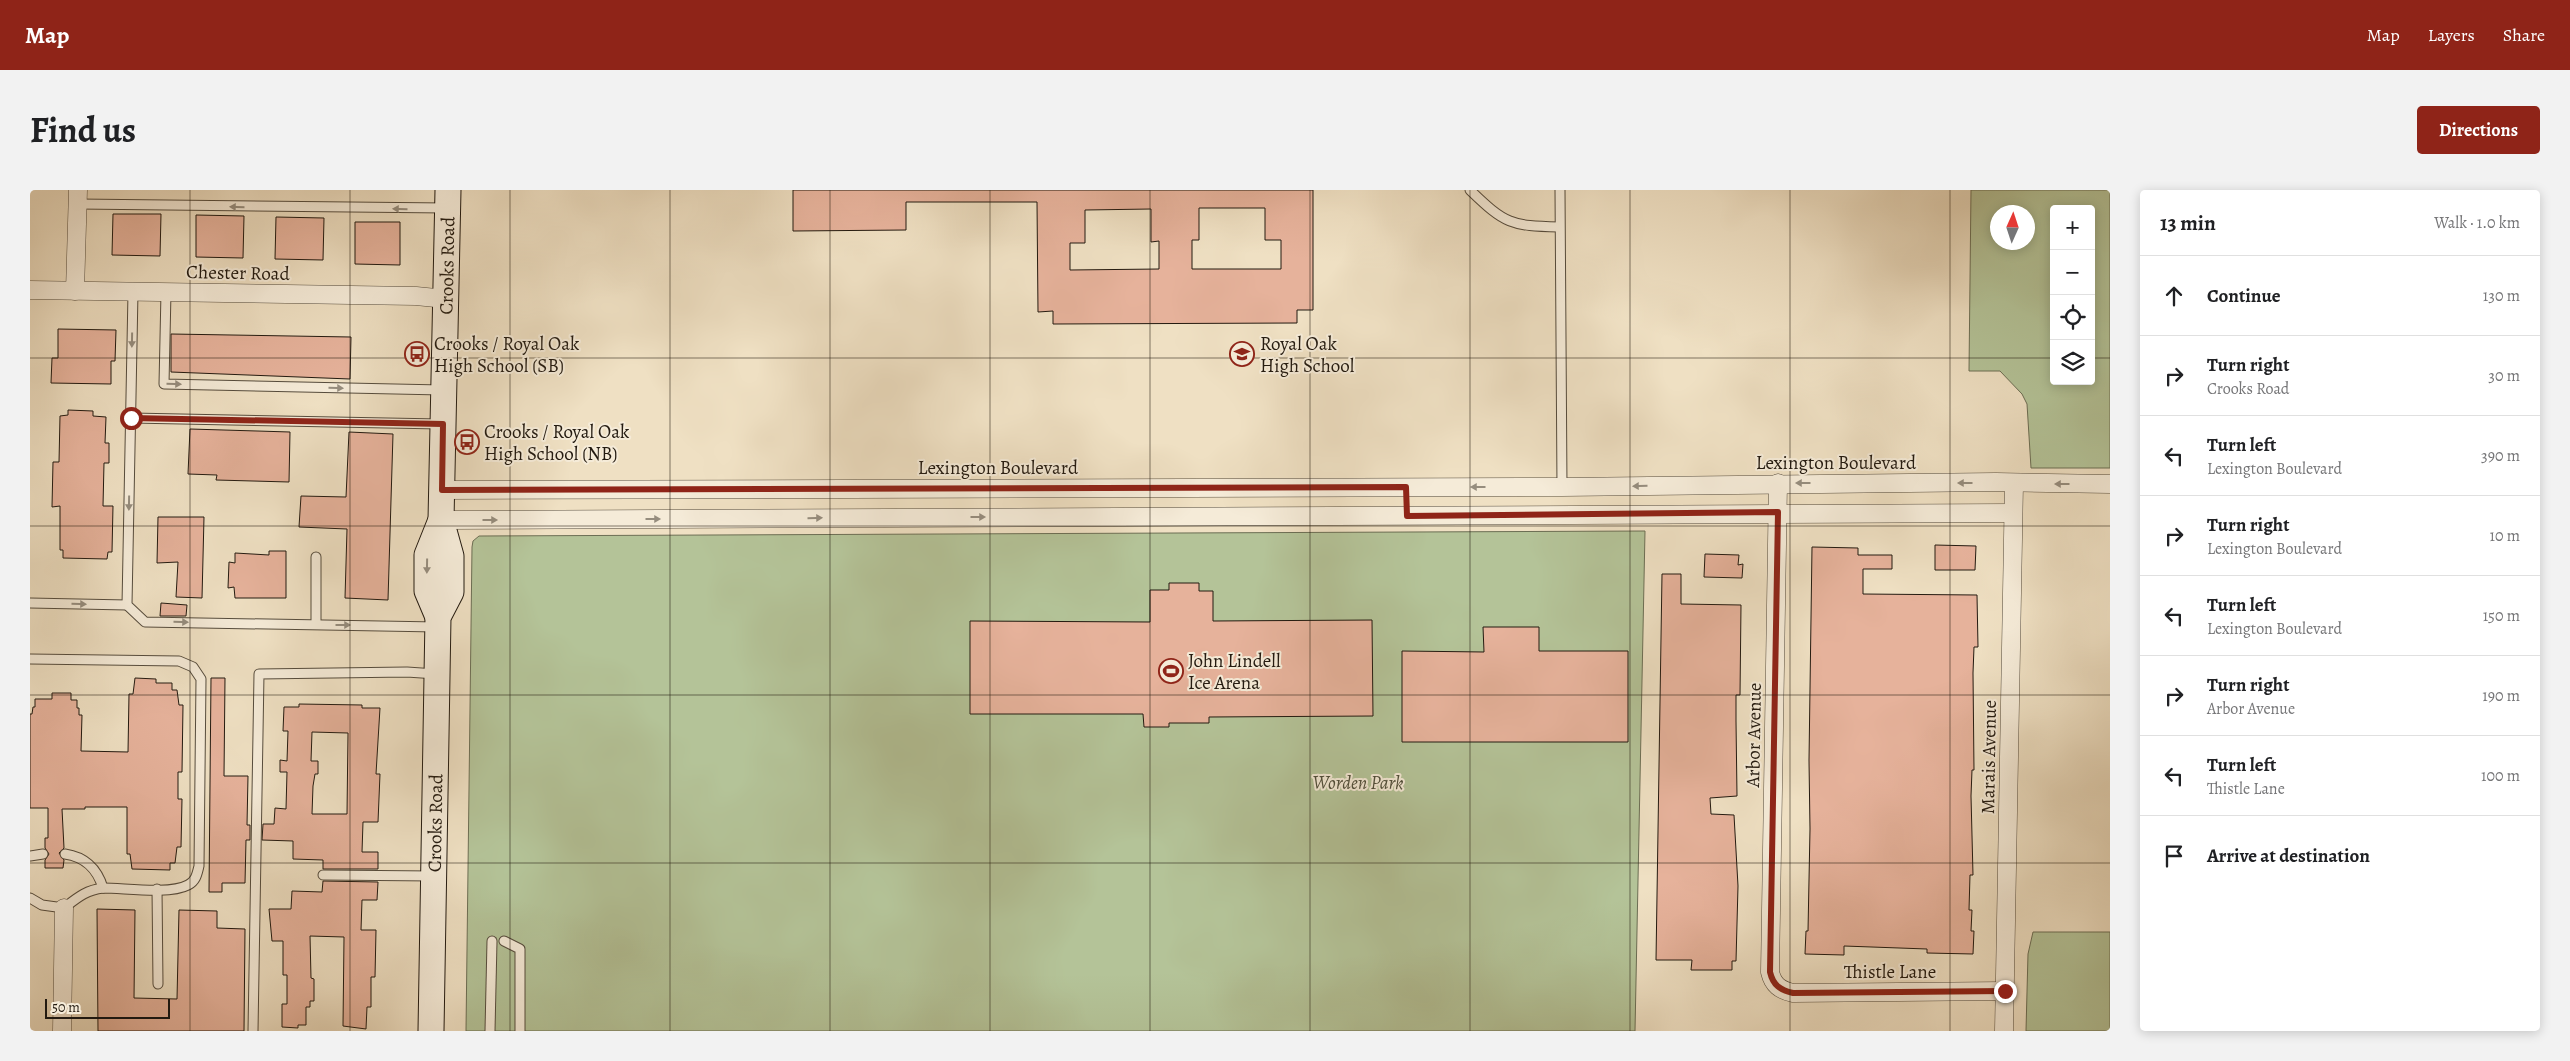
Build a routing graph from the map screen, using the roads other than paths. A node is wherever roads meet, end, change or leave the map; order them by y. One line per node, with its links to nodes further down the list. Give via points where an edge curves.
1 (1470, 190): 5 (lane, via 1496,215 1523,226)
2 (1560, 190): 5 (lane)
3 (78, 197): 4 (lane, one-way to 3); 7 (street)
4 (448, 199): 10 (main road, Crooks Road)
5 (1559, 227): 19 (lane)
6 (30, 290): 7 (street, Chester Road)
7 (75, 290): 8 (street, Chester Road)
8 (133, 292): 9 (street, Chester Road); 12 (lane, one-way to 12)
9 (166, 292): 10 (street, Chester Road); 11 (lane, one-way to 11, via 164,384)
10 (446, 299): 11 (main road, Crooks Road)
11 (444, 390): 13 (main road, Crooks Road)
12 (131, 418): 13 (lane); 37 (lane, one-way to 37)
13 (443, 424): 22 (main road, Crooks Road)
14 (1778, 483): 15 (street, Lexington Boulevard, one-way to 14); 19 (street, Lexington Boulevard, one-way to 19); 25 (street, Arbor Avenue)
15 (2014, 484): 16 (street, Lexington Boulevard, one-way to 15); 26 (street, Marais Avenue)
16 (2110, 484)
17 (1131, 487): 20 (street, Lexington Boulevard); 21 (street, Lexington Boulevard); 28 (street)
18 (1406, 487): 19 (street, Lexington Boulevard, one-way to 18); 20 (street, Lexington Boulevard); 30 (street)
19 (1562, 487): 27 (street)
20 (1231, 488): 29 (street)
21 (865, 489): 24 (street, Lexington Boulevard); 31 (street)
22 (442, 490): 23 (street, Lexington Boulevard); 33 (main road, Crooks Road)
23 (531, 490): 24 (street, Lexington Boulevard); 34 (street)
24 (697, 490): 32 (street, via 692,508)
25 (1778, 512): 26 (street); 27 (street); 54 (street, Arbor Avenue, via 1770,972)
26 (2013, 513): 55 (street, Marais Avenue)
27 (1562, 515): 30 (street)
28 (1131, 516): 29 (street); 31 (street, one-way to 28)
29 (1231, 516): 30 (street)
30 (1407, 516)
31 (864, 517): 32 (street, one-way to 31)
32 (683, 519): 34 (street, one-way to 32)
33 (441, 520): 34 (street, one-way to 34); 38 (main road, Crooks Road, via 451,556 451,592)
34 (532, 520)
35 (316, 556): 39 (lane)
36 (30, 603): 37 (lane, one-way to 37)
37 (128, 605): 39 (lane, one-way to 39, via 145,622)
38 (438, 622): 39 (lane, one-way to 38); 41 (main road, Crooks Road)
39 (316, 624)
40 (30, 659): 48 (lane, via 179,661 193,667 201,679 199,866 189,885)
41 (437, 674): 46 (main road, Crooks Road); 57 (lane, via 259,674)
42 (43, 854): 44 (lane)
43 (65, 854): 47 (lane, via 92,865)
44 (30, 856)
45 (323, 875): 46 (lane)
46 (434, 876): 58 (main road, Crooks Road)
47 (103, 888): 48 (lane); 50 (lane, via 80,895)
48 (157, 890): 53 (lane)
49 (30, 898): 50 (lane, via 42,905)
50 (64, 908): 56 (street)
51 (492, 940): 59 (lane)
52 (504, 941): 60 (lane, via 520,949)
53 (158, 984)
54 (1777, 986): 55 (street, Thistle Lane, via 1793,993)
55 (2005, 991): 61 (street, Marais Avenue)
56 (62, 1031)
57 (254, 1031)
58 (431, 1031)
59 (490, 1031)
60 (520, 1031)
61 (2004, 1031)

